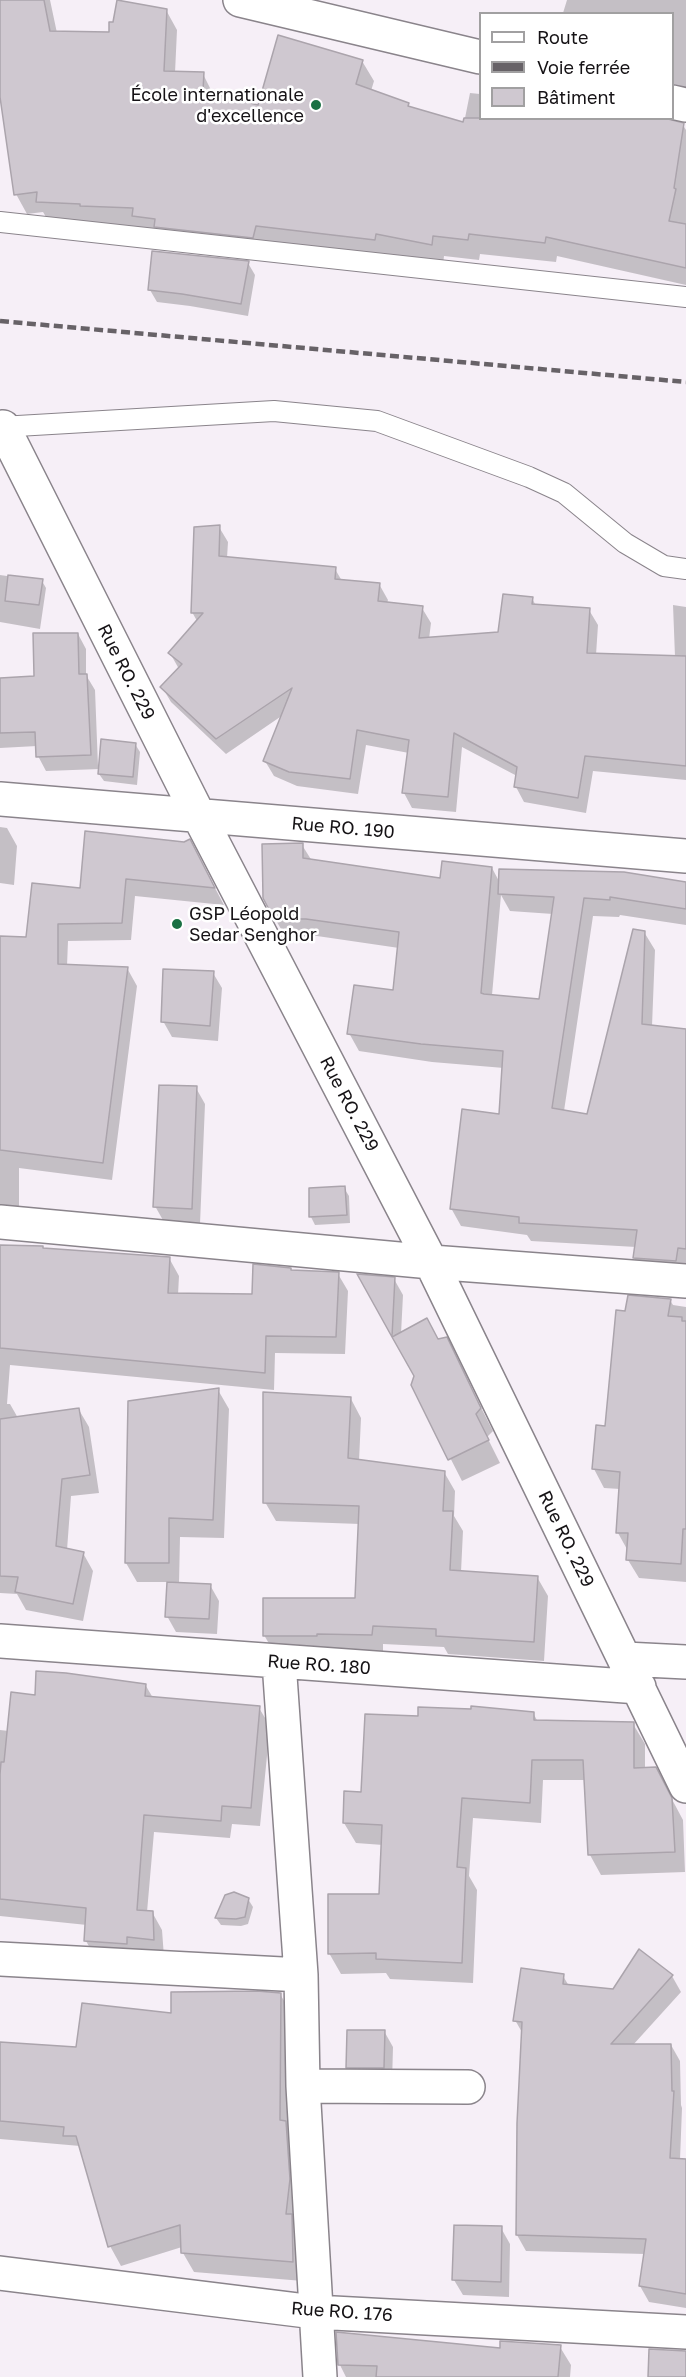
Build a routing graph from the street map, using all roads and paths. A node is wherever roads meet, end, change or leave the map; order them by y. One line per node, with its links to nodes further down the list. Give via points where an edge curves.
1 (240, 0): 2 (street)
2 (479, 57)
3 (0, 222): 4 (lane)
4 (686, 297)
5 (1, 427): 6 (lane, via 274,411 377,421 564,493 625,543 664,566); 8 (street, Rue RO. 229)
6 (686, 568)
7 (0, 799): 8 (street, Rue RO. 190)
8 (199, 816): 9 (street, Rue RO. 190); 11 (street, Rue RO. 229)
9 (686, 856)
10 (0, 1222): 11 (street)
11 (431, 1262): 12 (street); 16 (street, Rue RO. 229)
12 (686, 1281)
13 (0, 1641): 14 (street, Rue RO. 180)
14 (279, 1662): 16 (street, Rue RO. 180); 19 (street)
15 (686, 1662): 16 (street, Rue RO. 180)
16 (632, 1673): 17 (street, Rue RO. 229)
17 (686, 1786)
18 (0, 1959): 19 (street)
19 (301, 1975): 20 (street)
20 (303, 2086): 21 (street); 23 (street)
21 (468, 2087)
22 (0, 2273): 23 (street, Rue RO. 176)
23 (315, 2312): 24 (street, Rue RO. 176); 25 (street)
24 (686, 2332)
25 (320, 2377)

